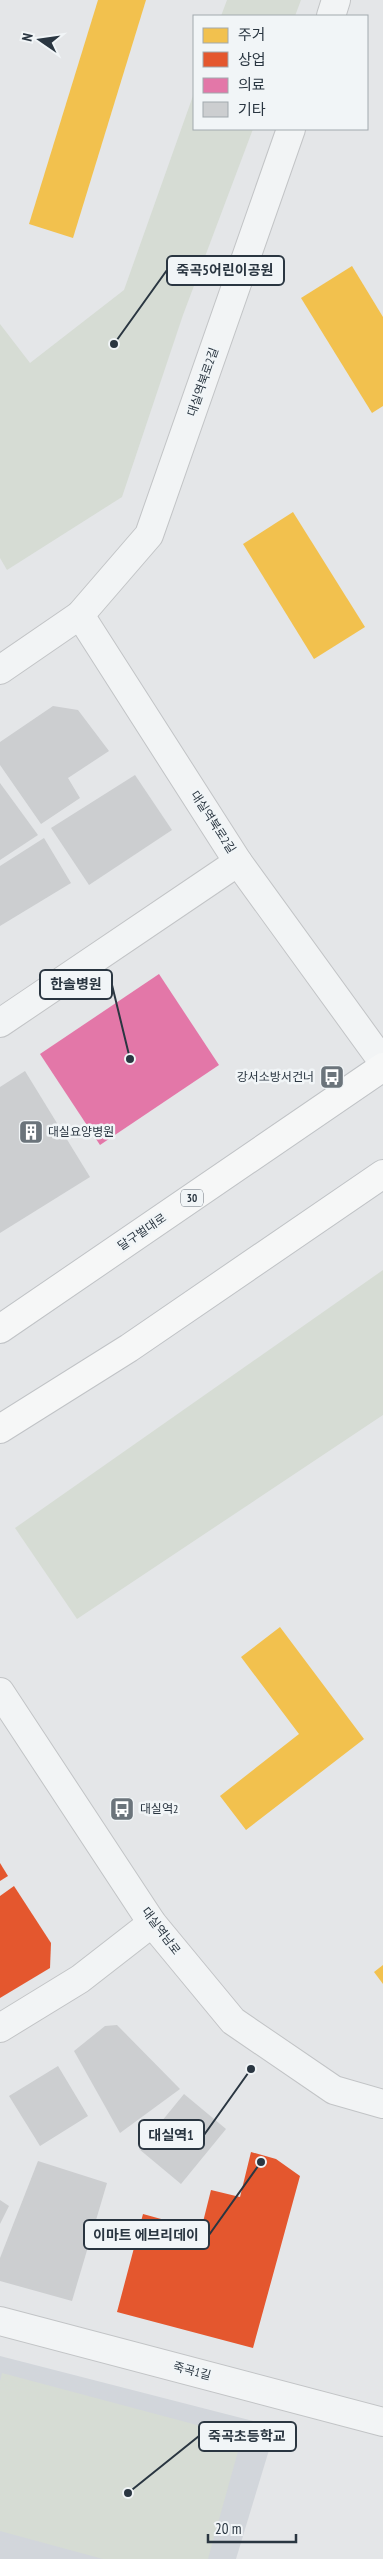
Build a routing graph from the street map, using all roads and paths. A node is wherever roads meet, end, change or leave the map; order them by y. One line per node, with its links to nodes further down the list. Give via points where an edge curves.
1 (336, 0): 2 (street)
2 (331, 15)
3 (292, 130): 4 (street, 대실역북로2길, via 149,536)
4 (80, 615): 5 (street, 대실역북로2길); 6 (street, 대실역북로2길)
5 (0, 670)
6 (238, 862): 7 (street, 대실역북로2길); 8 (street)
7 (0, 1023)
8 (383, 1062)
9 (383, 1068): 11 (main road, 달구벌대로 / 30)
10 (383, 1174): 12 (main road, via 129,1348)
11 (0, 1329)
12 (0, 1429)
13 (0, 1692): 14 (street, 대실역남로)
14 (152, 1923): 15 (street, via 80,1979); 16 (street, 대실역남로, via 233,2021 334,2090)
15 (0, 2028)
16 (383, 2104)
17 (0, 2321): 18 (street, 죽곡1길)
18 (383, 2422)

